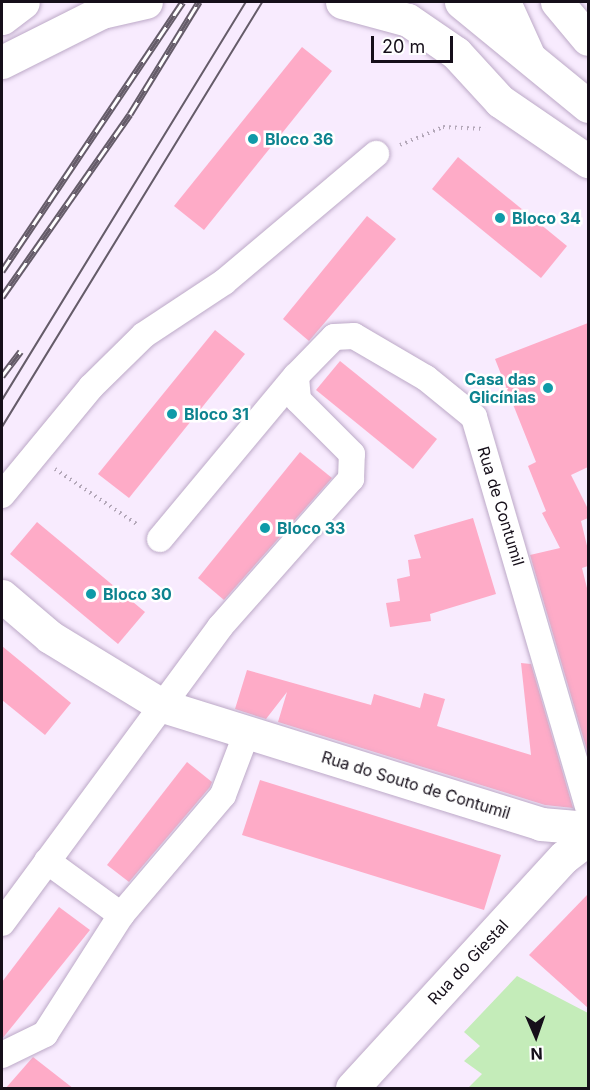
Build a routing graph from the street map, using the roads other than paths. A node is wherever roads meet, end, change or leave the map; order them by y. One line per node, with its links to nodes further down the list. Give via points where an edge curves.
1 (146, 2): 8 (main road, via 102,12 33,43)
2 (342, 2): 11 (main road, via 408,20 456,53 500,102)
3 (504, 2): 7 (main road)
4 (557, 2): 6 (main road)
5 (467, 6): 7 (main road)
6 (588, 39)
7 (529, 57): 9 (main road)
8 (2, 62)
9 (588, 106)
10 (376, 154): 13 (street, via 224,282 144,335)
11 (588, 161)
12 (296, 376): 14 (street, Rua de Contumil); 16 (street, via 298,400 352,454 351,479 220,627); 18 (street, Rua de Contumil, via 334,337 354,336 426,378 474,417)
13 (2, 495)
14 (160, 539)
15 (2, 596): 16 (main road, Rua do Souto de Contumil, via 50,637)
16 (163, 706): 17 (main road, Rua do Souto de Contumil); 21 (street)
17 (246, 732): 19 (main road, Rua do Souto de Contumil, via 541,824); 22 (street, via 223,795)
18 (588, 806)
19 (588, 828)
20 (588, 838): 25 (main road, Rua do Giestal, via 564,857)
21 (47, 861): 22 (street); 23 (street)
22 (121, 915): 24 (street, via 45,1034)
23 (2, 923)
24 (2, 1055)
25 (352, 1089)

